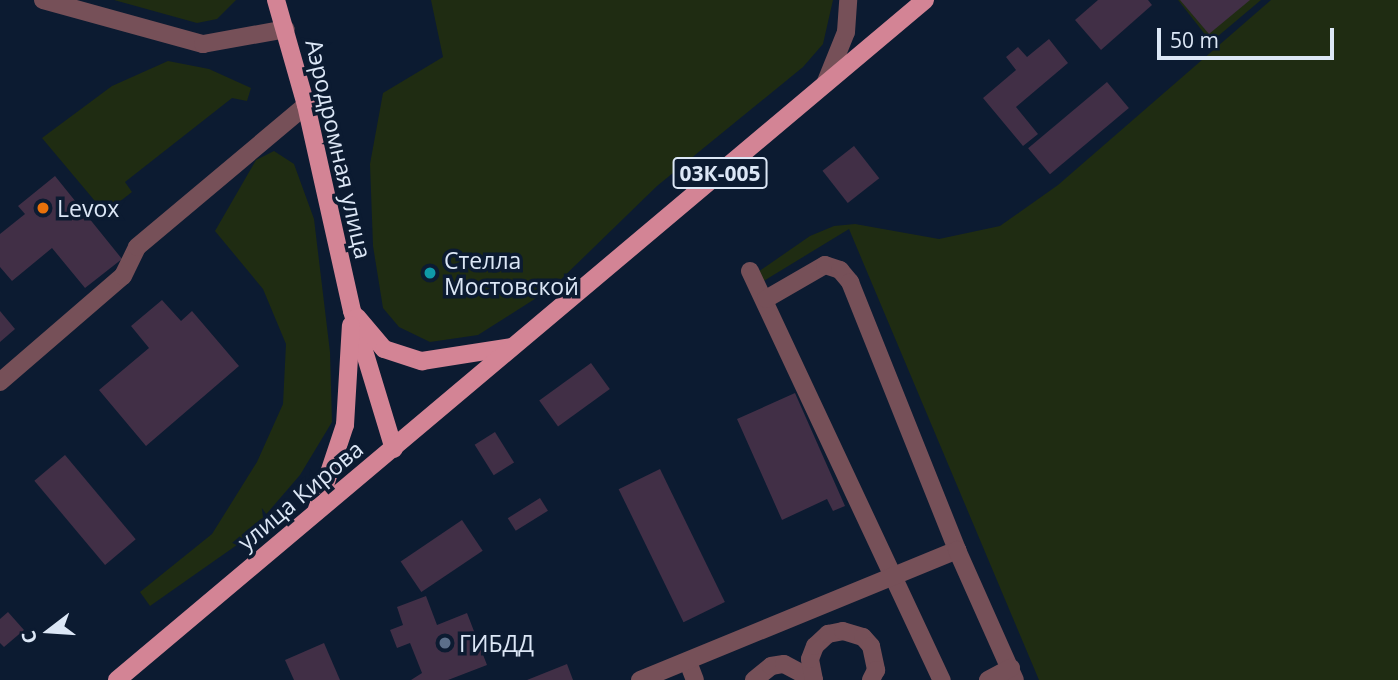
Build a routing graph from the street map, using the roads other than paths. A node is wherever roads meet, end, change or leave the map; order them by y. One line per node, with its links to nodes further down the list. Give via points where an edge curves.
1 (43, 0): 5 (street, via 203,44)
2 (276, 0): 5 (main road, Аэродромная улица)
3 (848, 0): 6 (street, via 845,32)
4 (924, 0): 6 (main road, 03К-005)
5 (286, 29): 7 (main road, Аэродромная улица)
6 (825, 84): 11 (main road, 03К-005)
7 (306, 105): 10 (main road, Аэродромная улица); 12 (street, via 137,247 123,276)
8 (750, 271): 9 (street)
9 (766, 299): 15 (street, via 825,265 840,270 849,282); 16 (street)
10 (352, 311): 11 (main road, Аэродромная улица, via 384,349 422,361); 13 (main road, Аэродромная улица); 14 (main road, Аэродромная улица, via 345,425)
11 (514, 347): 13 (main road, улица Кирова / 03К-005)
12 (0, 382)
13 (394, 449): 14 (main road, улица Кирова)
14 (314, 515): 19 (main road, улица Кирова)
15 (957, 550): 16 (street); 18 (street)
16 (894, 578): 17 (street); 25 (street)
17 (688, 662): 20 (street); 21 (street)
18 (1013, 674): 26 (street)
19 (117, 680)
20 (640, 680)
21 (695, 680)
22 (754, 680): 23 (street, via 771,666 784,664)
23 (814, 680): 24 (street, via 810,659 815,646 828,634 843,631 863,637 871,646 876,670)
24 (871, 680)
25 (942, 680)
26 (988, 680)

